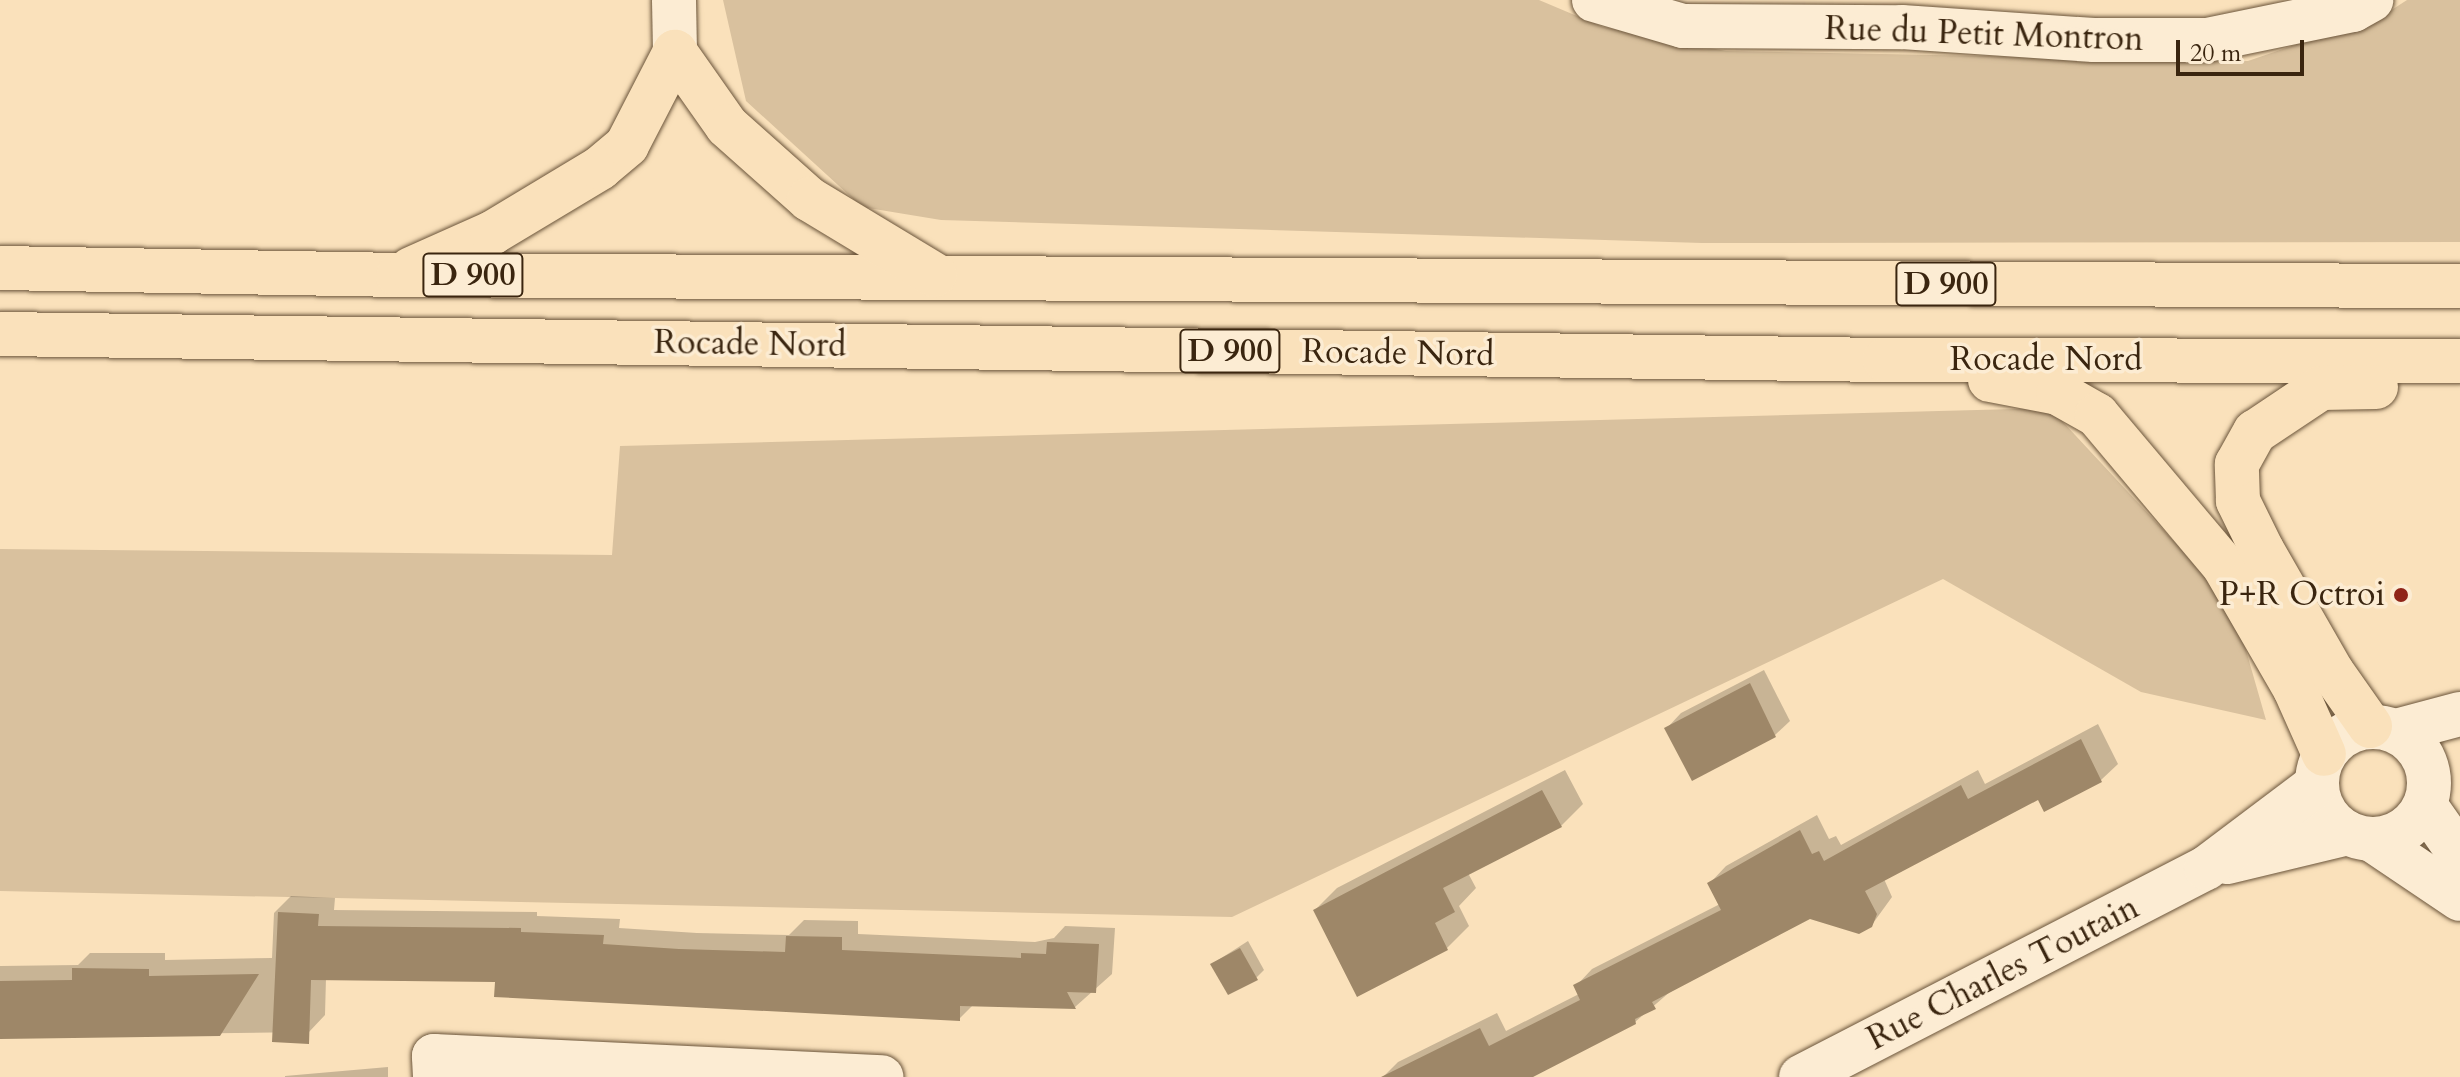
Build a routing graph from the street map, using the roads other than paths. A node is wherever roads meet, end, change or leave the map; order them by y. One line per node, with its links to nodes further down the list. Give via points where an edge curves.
1 (674, 0): 6 (street)
2 (1594, 0): 4 (street, Rue du Petit Montron)
3 (2371, 0): 5 (street, Rue du Petit Montron, via 2353,10 2207,40 2094,40 1902,27)
4 (1683, 13): 5 (street, Rue du Petit Montron)
5 (1820, 14)
6 (675, 52): 8 (main road, via 627,145 600,168 492,233); 9 (main road, via 727,126 809,199)
7 (0, 268): 8 (main road, Rocade Nord / D 900)
8 (398, 275): 9 (main road, Rocade Nord / D 900)
9 (935, 275): 10 (main road, Rocade Nord / D 900)
10 (2460, 286)
11 (0, 334): 12 (main road, Rocade Nord / D 900)
12 (1885, 360): 13 (main road, Rocade Nord / D 900); 17 (main road, via 2058,393 2097,415 2224,566 2295,689)
13 (2460, 361)
14 (2460, 385): 16 (main road, via 2321,388 2255,432 2237,464 2238,501 2262,550 2332,672)
15 (2460, 714): 16 (street, Rue Charles Toutain)
16 (2383, 729): 17 (street, Rue Charles Toutain, via 2339,738); 18 (street, via 2421,753)
17 (2320, 770): 19 (street, via 2326,813); 21 (street, Rue Charles Toutain)
18 (2438, 782): 19 (street, Rue Charles Toutain, via 2403,831); 20 (street)
19 (2359, 836): 21 (street, Rue Charles Toutain); 22 (street)
20 (2460, 855)
21 (2206, 868): 25 (street, Rue Charles Toutain)
22 (2460, 899)
23 (435, 1077): 24 (street, via 434,1056)
24 (882, 1077)
25 (1801, 1077)

